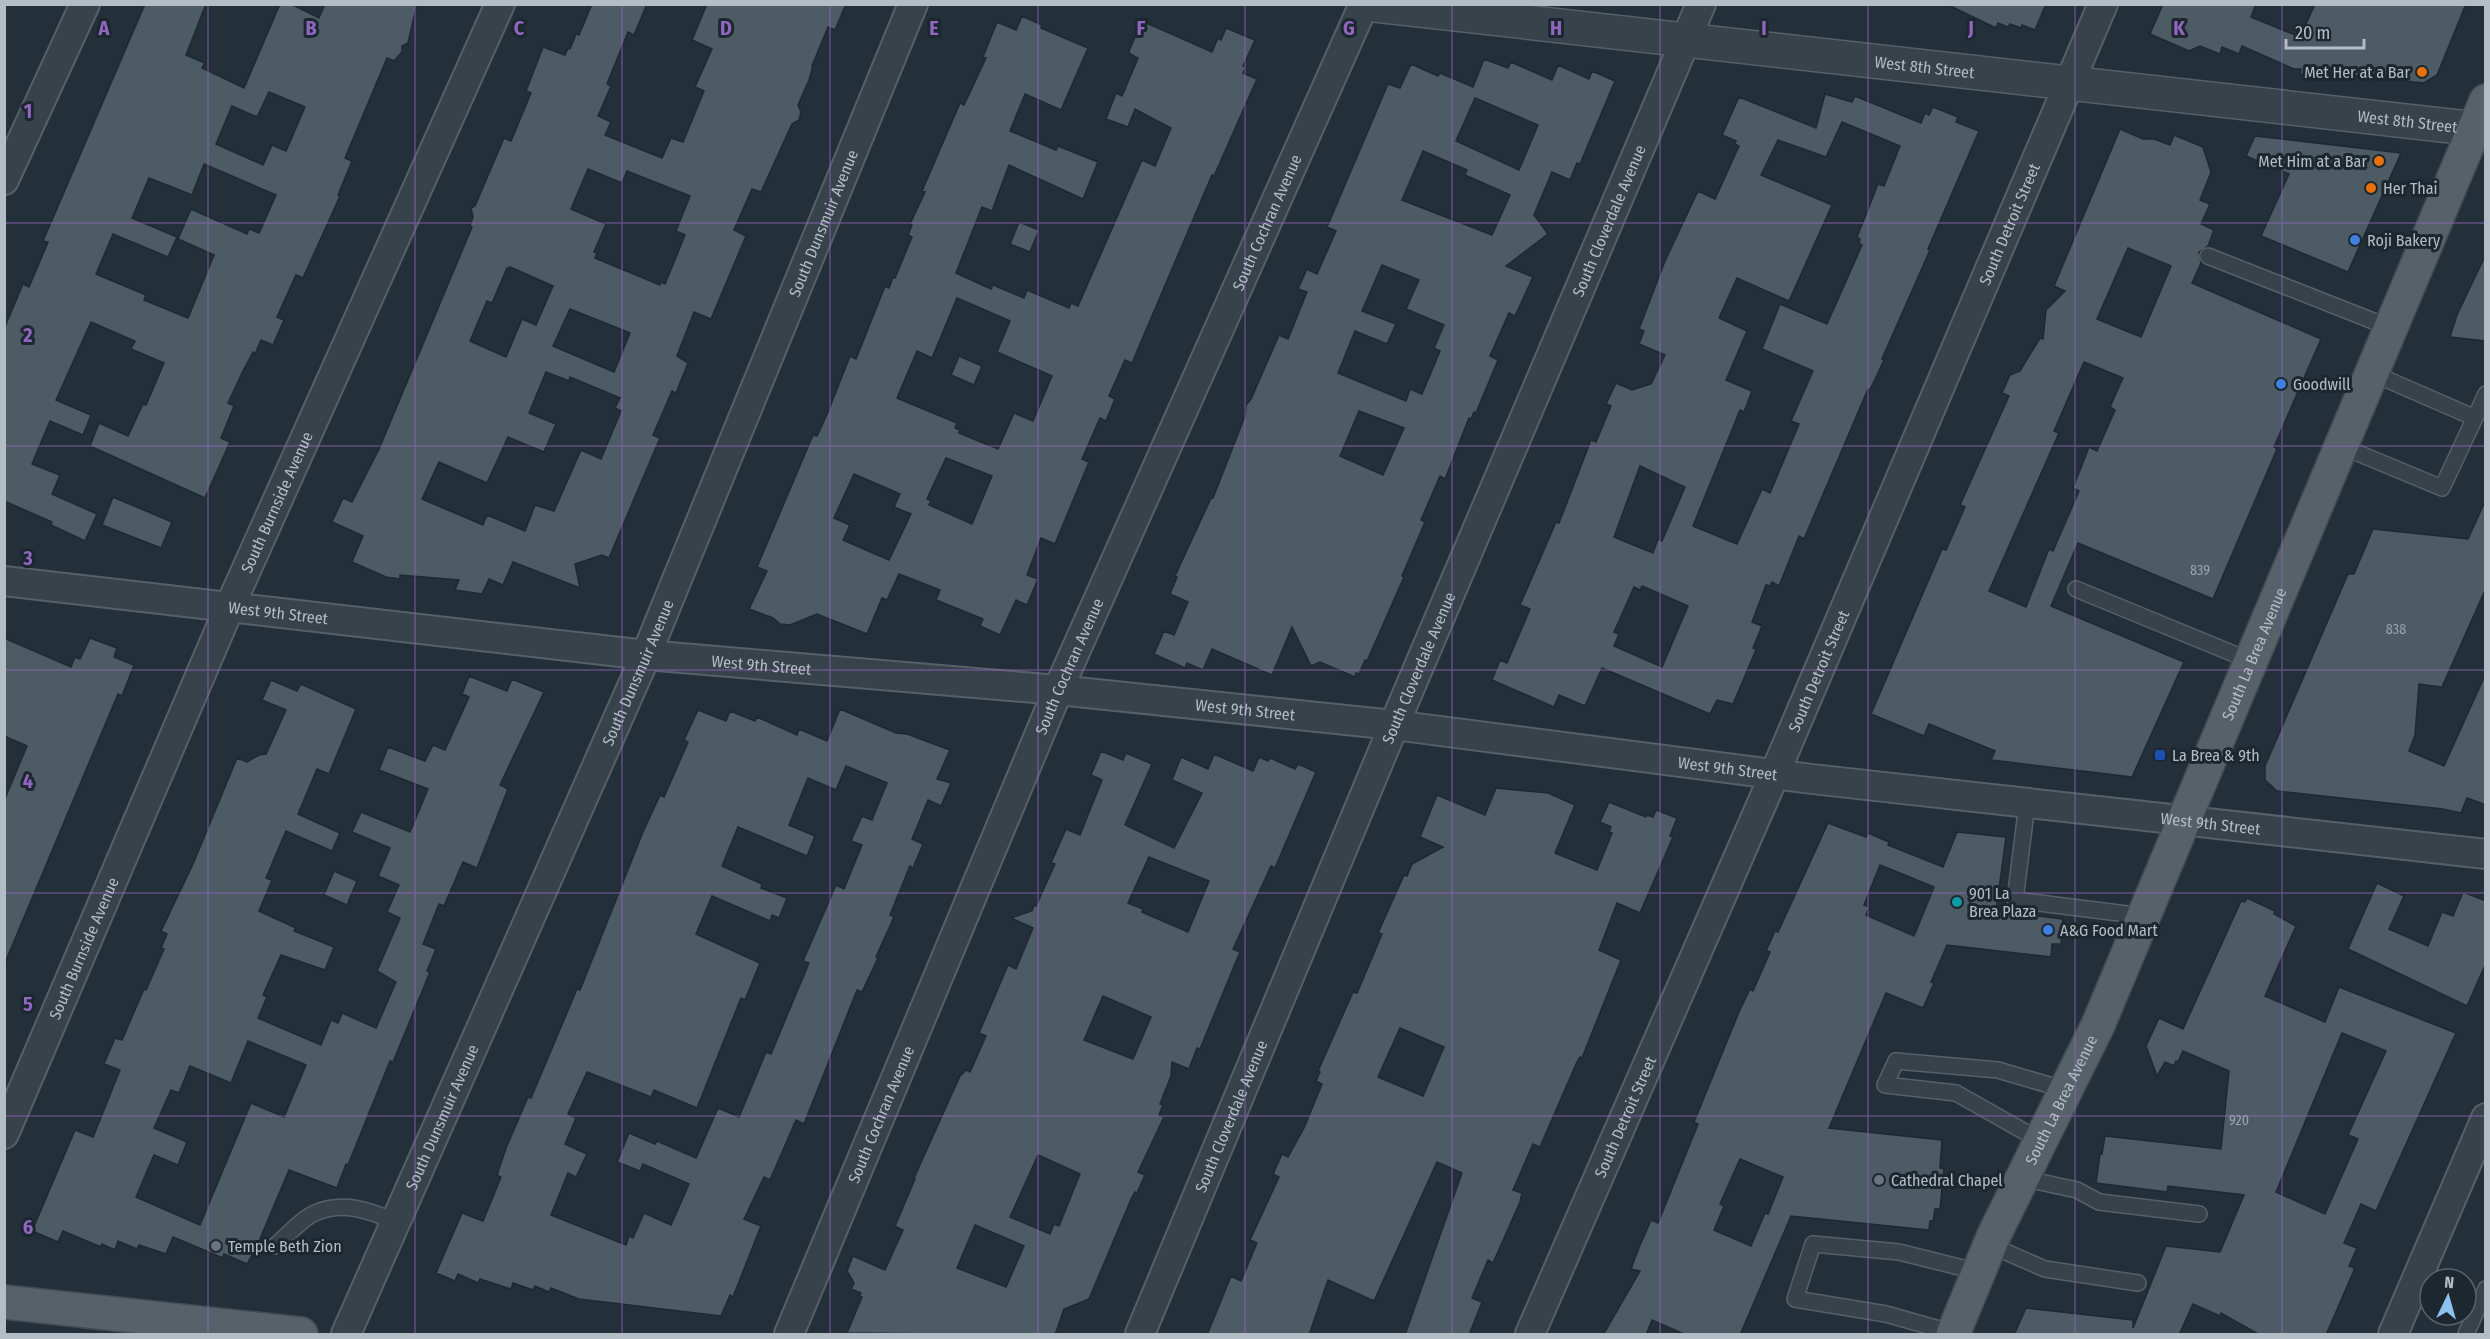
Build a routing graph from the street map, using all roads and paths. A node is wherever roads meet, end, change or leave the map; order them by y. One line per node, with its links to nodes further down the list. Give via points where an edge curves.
1 (84, 4): 10 (street)
2 (500, 4): 19 (street, South Burnside Avenue)
3 (913, 4): 20 (street, South Dunsmuir Avenue)
4 (1365, 4): 7 (street, West 8th Street); 22 (street, South Cochran Avenue)
5 (1701, 4): 7 (street, South Cloverdale Avenue)
6 (2103, 4): 8 (street, South Detroit Street)
7 (1685, 41): 8 (street, West 8th Street); 23 (street, South Cloverdale Avenue)
8 (2069, 82): 9 (street, West 8th Street); 24 (street, South Detroit Street)
9 (2482, 120): 12 (main road, South La Brea Avenue)
10 (4, 180)
11 (2208, 256): 12 (lane)
12 (2391, 328): 13 (main road, South La Brea Avenue)
13 (2372, 373): 15 (lane); 16 (main road, South La Brea Avenue)
14 (2486, 394): 15 (lane)
15 (2474, 417): 16 (lane, via 2442,488)
16 (2341, 446): 21 (main road, South La Brea Avenue)
17 (4, 580): 19 (street, West 9th Street)
18 (2076, 588): 21 (lane)
19 (230, 606): 20 (street, West 9th Street); 31 (street, South Burnside Avenue)
20 (646, 655): 22 (street, West 9th Street); 35 (street, South Dunsmuir Avenue)
21 (2251, 661): 26 (main road, South La Brea Avenue)
22 (1058, 690): 23 (street, West 9th Street); 44 (street, South Cochran Avenue)
23 (1394, 726): 24 (street, West 9th Street); 45 (street, South Cloverdale Avenue)
24 (1775, 774): 25 (street, West 9th Street); 46 (street, South Detroit Street)
25 (2027, 804): 26 (street, West 9th Street); 28 (lane, via 2015,900)
26 (2184, 821): 27 (street, West 9th Street); 28 (main road, South La Brea Avenue)
27 (2486, 854)
28 (2143, 916): 29 (main road, South La Brea Avenue)
29 (2066, 1090): 32 (main road, South La Brea Avenue); 32 (lane, via 1998,1070 1896,1061 1885,1085 1956,1093)
30 (2486, 1118): 47 (street)
31 (4, 1134)
32 (2041, 1141): 33 (main road, South La Brea Avenue)
33 (2022, 1178): 34 (lane, via 2077,1190 2099,1202); 37 (main road, South La Brea Avenue)
34 (2199, 1214)
35 (396, 1222): 36 (lane, via 368,1210 344,1207 314,1214); 43 (street, South Dunsmuir Avenue)
36 (275, 1246)
37 (1985, 1259): 38 (lane); 41 (main road, South La Brea Avenue); 41 (lane, via 1813,1244 1795,1299 1886,1314)
38 (2138, 1283)
39 (2486, 1289): 48 (lane)
40 (4, 1302): 42 (main road)
41 (1953, 1334)
42 (301, 1335)
43 (346, 1335)
44 (789, 1335)
45 (1140, 1335)
46 (1530, 1335)
47 (2394, 1335)
48 (2466, 1335)

